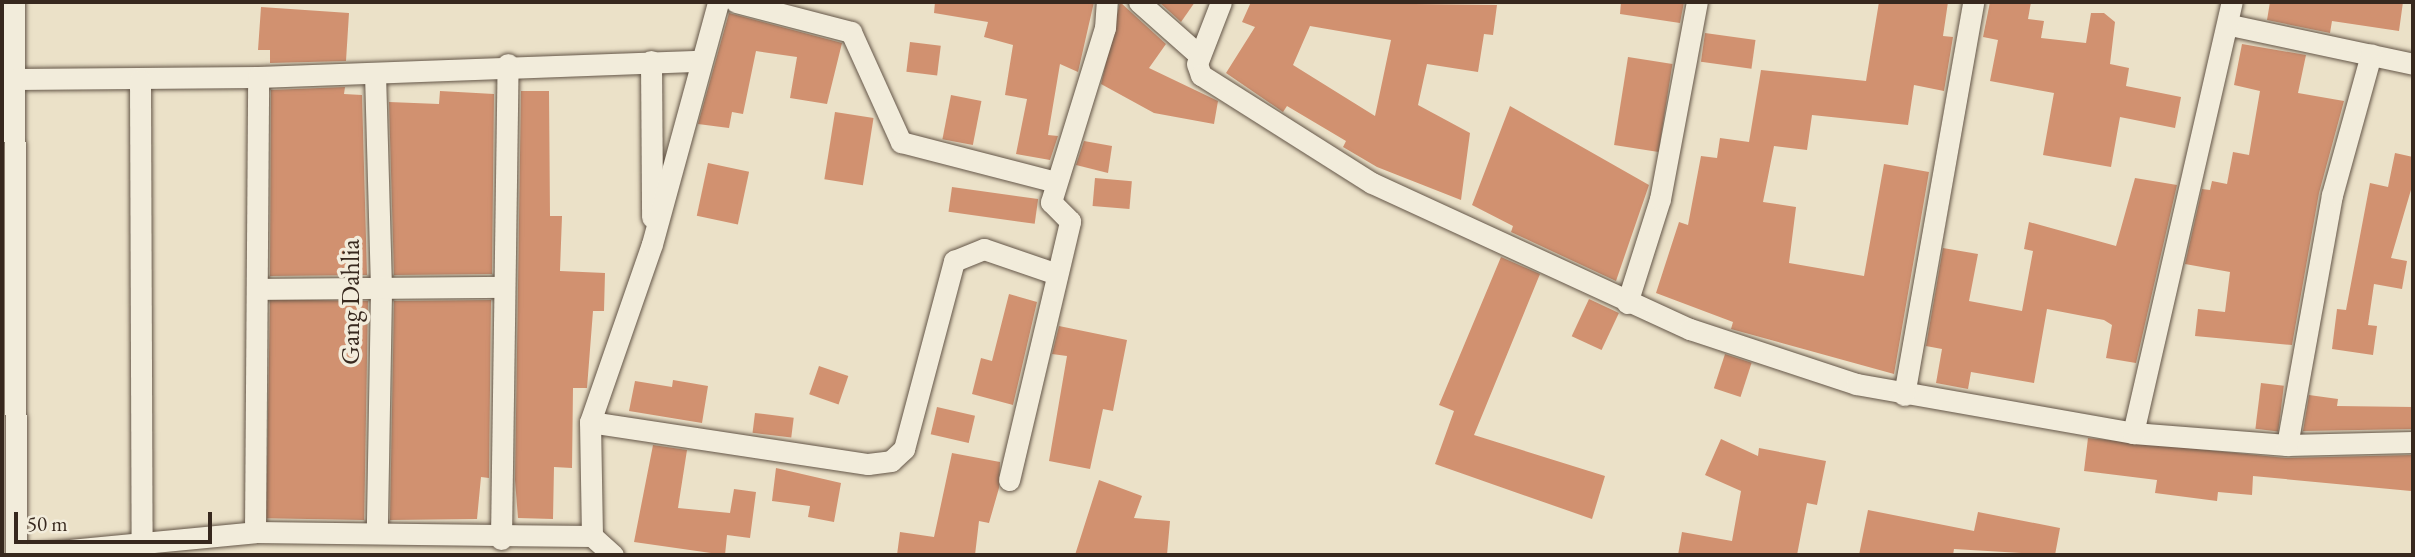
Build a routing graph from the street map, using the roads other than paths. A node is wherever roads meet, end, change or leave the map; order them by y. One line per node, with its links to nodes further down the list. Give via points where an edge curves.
1 (14, 2): 19 (street)
2 (718, 2): 14 (street)
3 (736, 2): 21 (street, via 851,32 901,142)
4 (1107, 2): 21 (street, via 1105,28)
5 (1139, 2): 12 (street)
6 (1221, 2): 12 (street)
7 (1697, 2): 27 (street, via 1660,200)
8 (1973, 2): 28 (street)
9 (2232, 2): 10 (street)
10 (2230, 25): 11 (street); 30 (street)
11 (2371, 54): 16 (street); 32 (street, via 2332,195)
12 (1200, 56): 27 (street, via 1201,75 1327,159)
13 (652, 61): 14 (street); 15 (street); 22 (street)
14 (701, 61): 22 (street)
15 (508, 64): 17 (street); 24 (street)
16 (2413, 64)
17 (375, 73): 18 (street); 26 (street, Gang Dahlia)
18 (258, 77): 20 (street); 25 (street)
19 (15, 79): 20 (street); 41 (street)
20 (139, 79): 38 (street)
21 (1056, 182): 23 (street, via 1051,209 1070,221)
22 (652, 244): 29 (street)
23 (1057, 274): 29 (street, via 984,249 954,261 904,449 891,461 868,464); 33 (street)
24 (502, 287): 26 (street); 37 (street)
25 (258, 289): 26 (street); 34 (street)
26 (381, 291): 35 (street, Gang Dahlia)
27 (1627, 303): 28 (street, via 1765,356)
28 (1904, 395): 30 (street)
29 (590, 422): 36 (street)
30 (2133, 433): 32 (street)
31 (2413, 442): 32 (street)
32 (2287, 445)
33 (1009, 480)
34 (255, 532): 35 (street); 38 (street)
35 (377, 532): 37 (street)
36 (592, 537): 37 (street); 42 (street)
37 (501, 539)
38 (142, 543): 41 (street)
39 (2, 555): 40 (street)
40 (10, 555)
41 (17, 555)
42 (613, 555)

